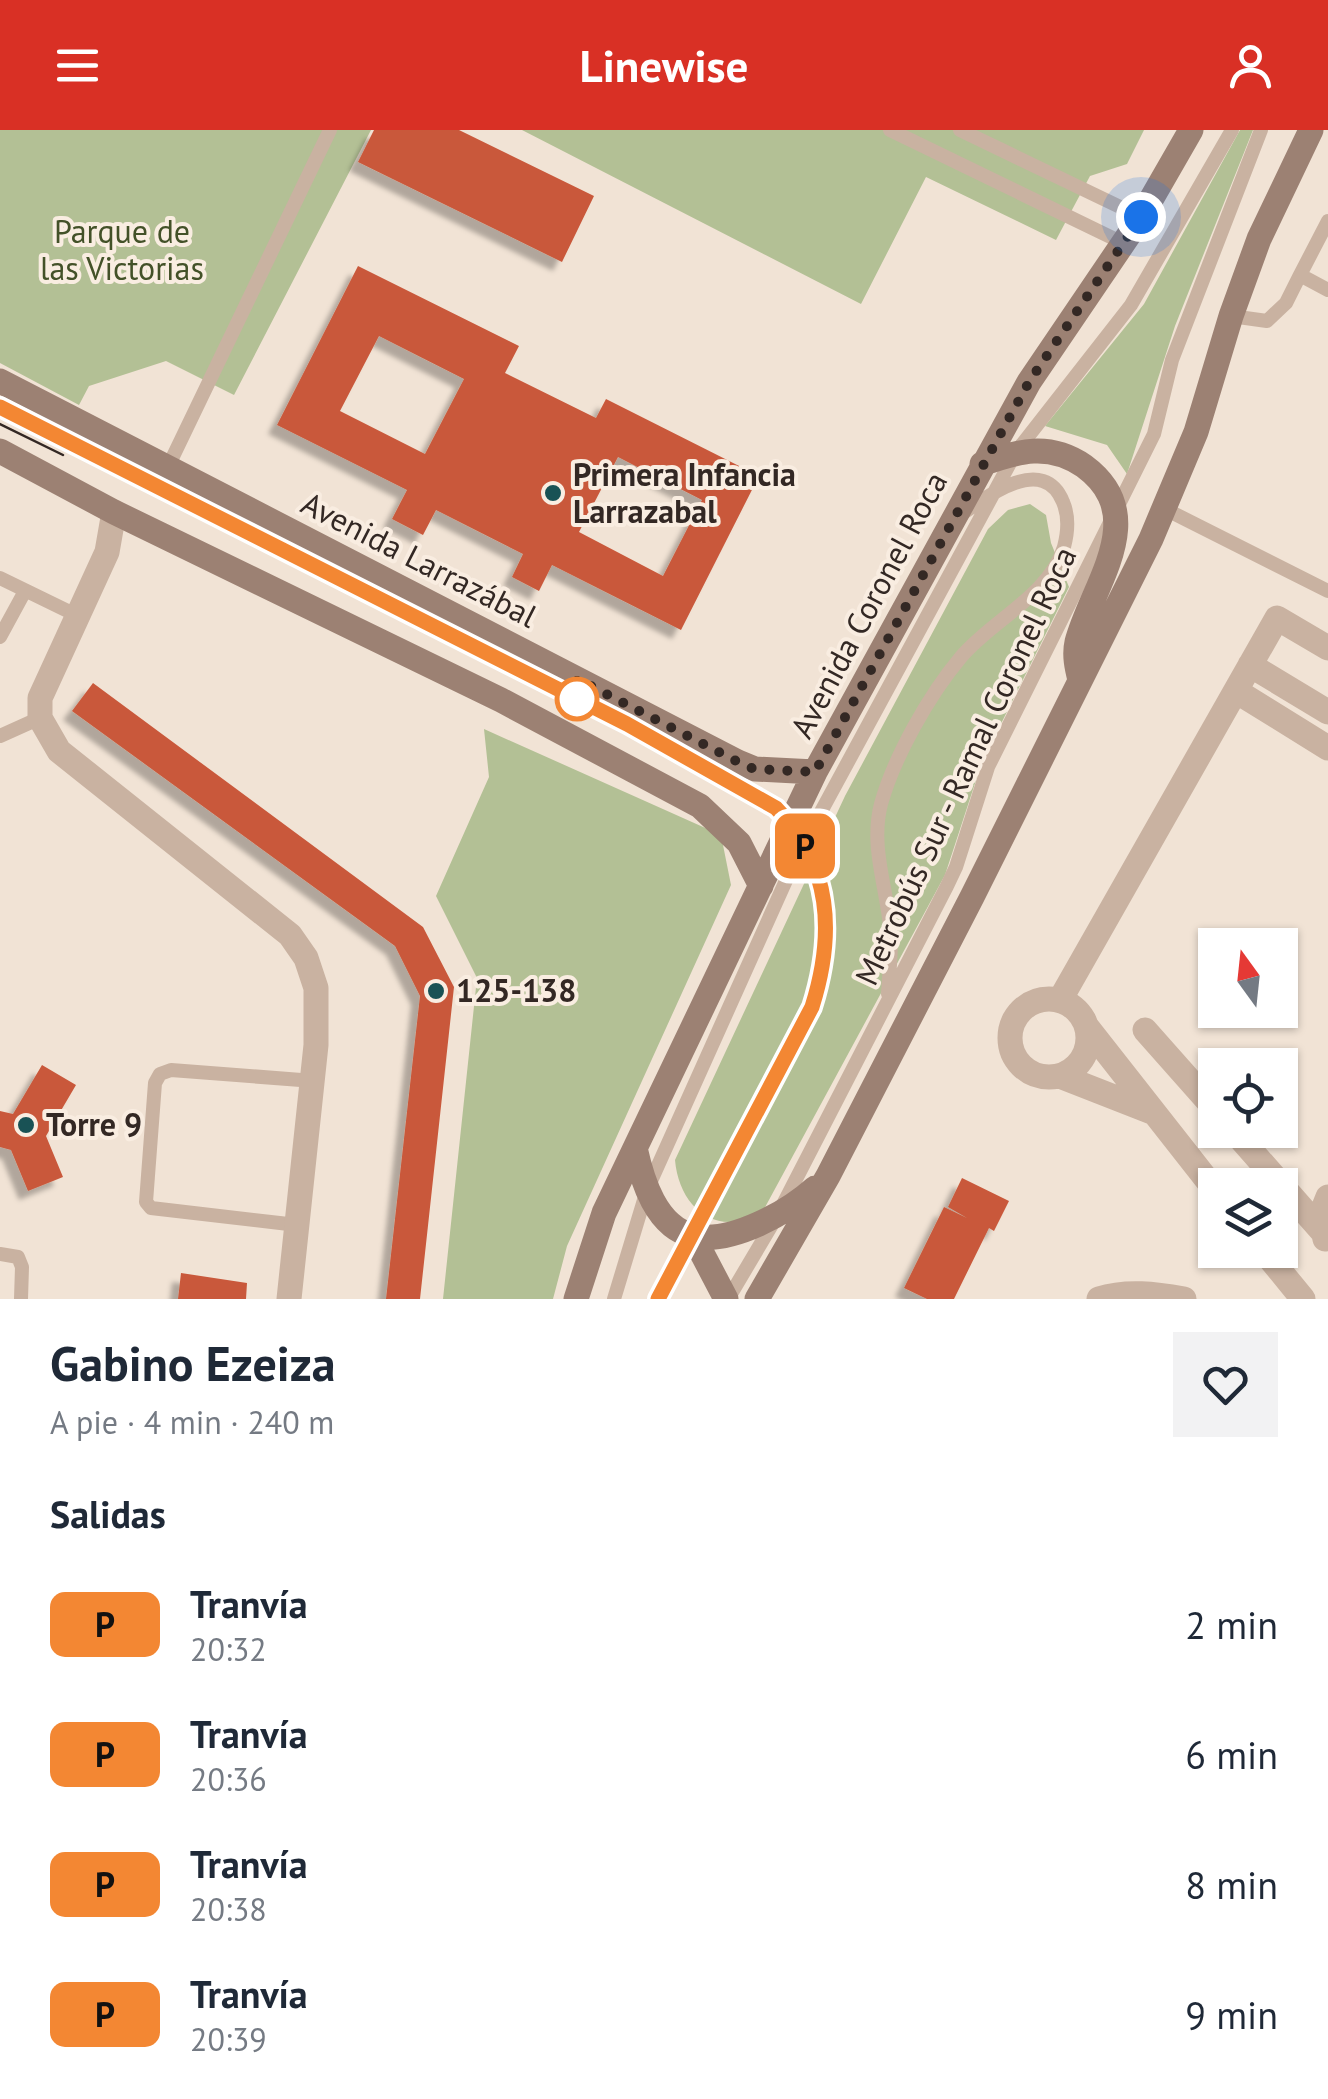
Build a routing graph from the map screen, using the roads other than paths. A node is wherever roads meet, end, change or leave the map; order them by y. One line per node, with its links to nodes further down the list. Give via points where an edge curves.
1 (330, 130): 18 (lane)
2 (890, 130): 10 (lane)
3 (960, 130): 8 (lane)
4 (1192, 130): 8 (main road, Avenida Coronel Roca)
5 (1232, 130): 16 (lane, via 1132,305)
6 (1261, 130): 22 (lane, Metrobús Sur - Ramal Coronel Roca, via 1172,360 1154,434)
7 (1312, 130): 13 (main road, via 1259,239)
8 (1141, 217): 10 (main road, Avenida Coronel Roca)
9 (1328, 220): 11 (lane)
10 (1123, 244): 17 (main road, Avenida Coronel Roca)
11 (1300, 275): 12 (lane); 13 (lane, via 1267,321)
12 (1328, 290)
13 (1231, 316): 20 (main road)
14 (0, 381): 18 (main road, Avenida Larrazábal)
15 (0, 451): 21 (main road)
16 (1016, 452): 17 (main road); 19 (lane); 22 (main road, via 1044,448 1085,467 1102,482)
17 (982, 464): 23 (main road, Avenida Coronel Roca)
18 (167, 469): 37 (main road, Avenida Larrazábal, via 738,762)
19 (996, 489): 23 (lane); 39 (lane, via 1024,479 1046,482 1060,493 1068,515 1064,548 1039,587 961,657 900,754 881,806 878,851 891,938); 51 (lane, via 796,856)
20 (1165, 509): 26 (lane); 31 (main road)
21 (114, 512): 27 (street, via 107,552); 38 (main road, via 501,700 700,806 739,843)
22 (1114, 516): 31 (main road, via 1114,555 1077,644); 39 (lane, Metrobús Sur - Ramal Coronel Roca, via 988,767 956,867)
23 (948, 524): 37 (main road, Avenida Coronel Roca)
24 (0, 578): 25 (lane)
25 (25, 590): 27 (lane); 28 (lane)
26 (1328, 591)
27 (76, 615): 34 (street, via 43,684)
28 (0, 637)
29 (1328, 648): 30 (street, via 1277,618)
30 (1250, 665): 32 (street); 33 (street)
31 (1080, 680): 50 (main road)
32 (1236, 690): 36 (street); 40 (street)
33 (1328, 712)
34 (40, 718): 35 (lane); 44 (street, via 59,751 290,935 316,988)
35 (0, 736)
36 (1328, 748)
37 (815, 772): 38 (main road, Avenida Coronel Roca)
38 (761, 886): 47 (main road, Avenida Coronel Roca)
39 (888, 999): 53 (lane, Metrobús Sur - Ramal Coronel Roca)
40 (1060, 1000): 41 (street); 43 (street, via 1034,1001 1011,1031 1023,1067)
41 (1088, 1027): 43 (street, via 1080,1062); 46 (street)
42 (1146, 1030): 45 (street)
43 (1060, 1076): 46 (street)
44 (314, 1081): 54 (street); 54 (lane, via 170,1070 155,1084 150,1208)
45 (1198, 1090)
46 (1152, 1112): 49 (street)
47 (635, 1148): 51 (main road); 61 (main road, Avenida Coronel Roca, via 604,1213)
48 (1248, 1148): 56 (street)
49 (1198, 1169)
50 (828, 1176): 53 (main road); 64 (main road)
51 (647, 1190): 55 (main road, via 668,1220); 62 (lane)
52 (1328, 1196): 56 (street, via 1320,1218)
53 (776, 1218): 55 (main road); 63 (lane, Metrobús Sur - Ramal Coronel Roca)
54 (297, 1225): 60 (street)
55 (693, 1236): 63 (main road)
56 (1324, 1236)
57 (0, 1254): 59 (lane, via 18,1258)
58 (1278, 1268): 67 (street)
59 (21, 1299)
60 (289, 1299)
61 (576, 1299)
62 (614, 1299)
63 (727, 1299)
64 (757, 1299)
65 (1099, 1299): 66 (street, via 1153,1293)
66 (1184, 1299)
67 (1303, 1299)

